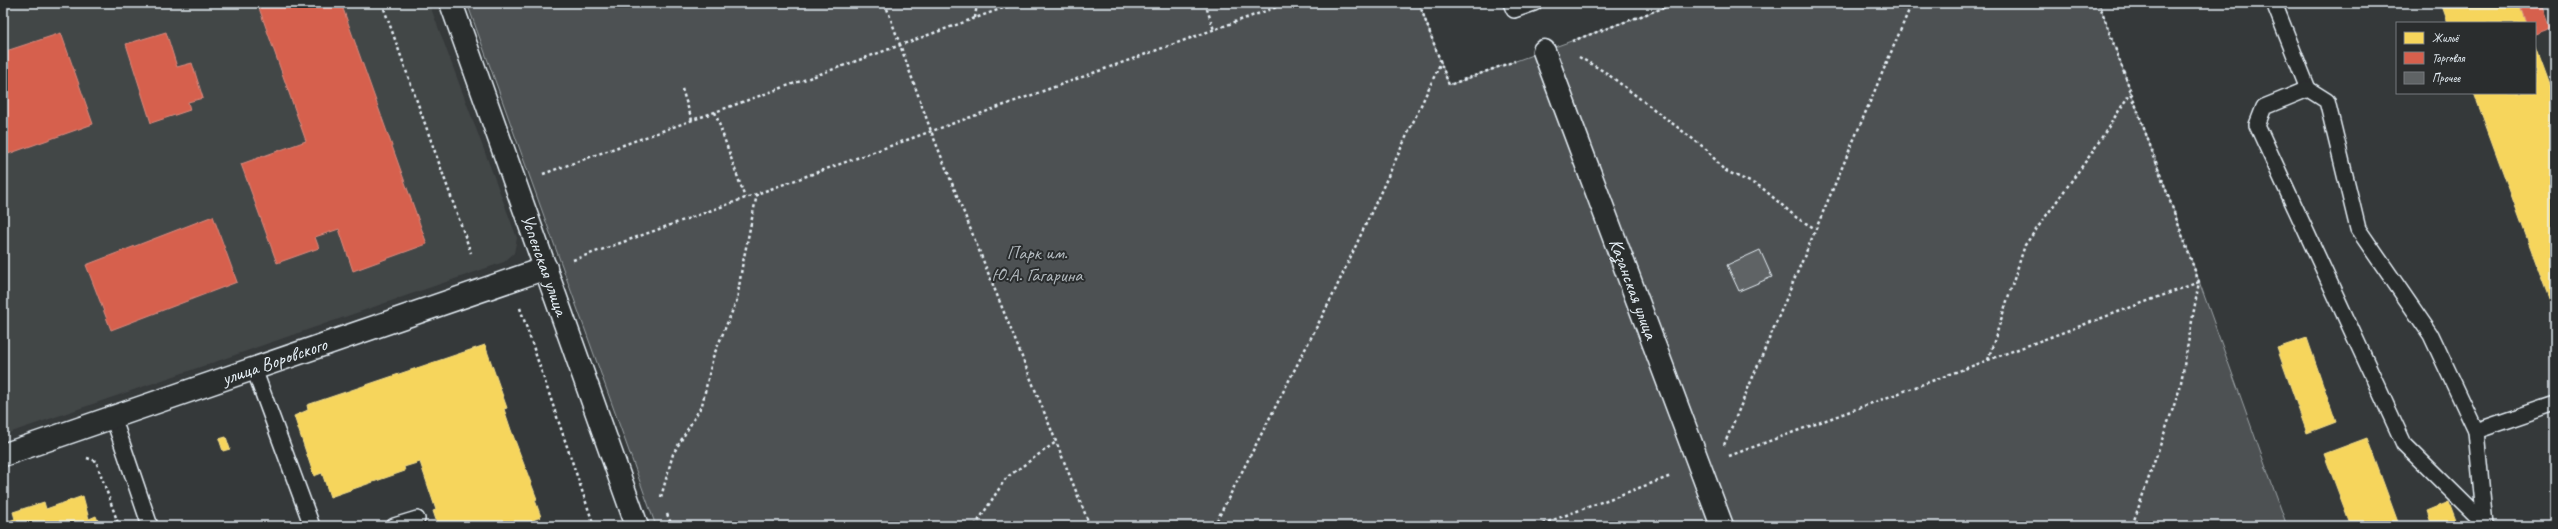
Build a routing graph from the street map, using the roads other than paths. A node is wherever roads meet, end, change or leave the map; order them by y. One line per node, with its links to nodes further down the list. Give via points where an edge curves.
1 (451, 3): 7 (street, Успенская улица)
2 (1511, 3): 3 (lane, via 1514,10)
3 (1534, 3)
4 (2274, 3): 6 (lane)
5 (1544, 51): 19 (street, Казанская улица, via 1708,463)
6 (2308, 89): 11 (lane, via 2327,101 2358,229 2431,335); 14 (lane, via 2264,107 2257,125 2404,444)
7 (546, 268): 8 (street, улица Воровского); 18 (street, Успенская улица)
8 (254, 369): 10 (street, улица Воровского); 16 (lane)
9 (2555, 404): 11 (lane)
10 (113, 417): 12 (street, улица Воровского); 15 (lane)
11 (2476, 431): 14 (lane)
12 (3, 455)
13 (417, 518): 17 (lane)
14 (2485, 525)
15 (150, 526)
16 (312, 526)
17 (394, 526)
18 (637, 526)
19 (1722, 526)

